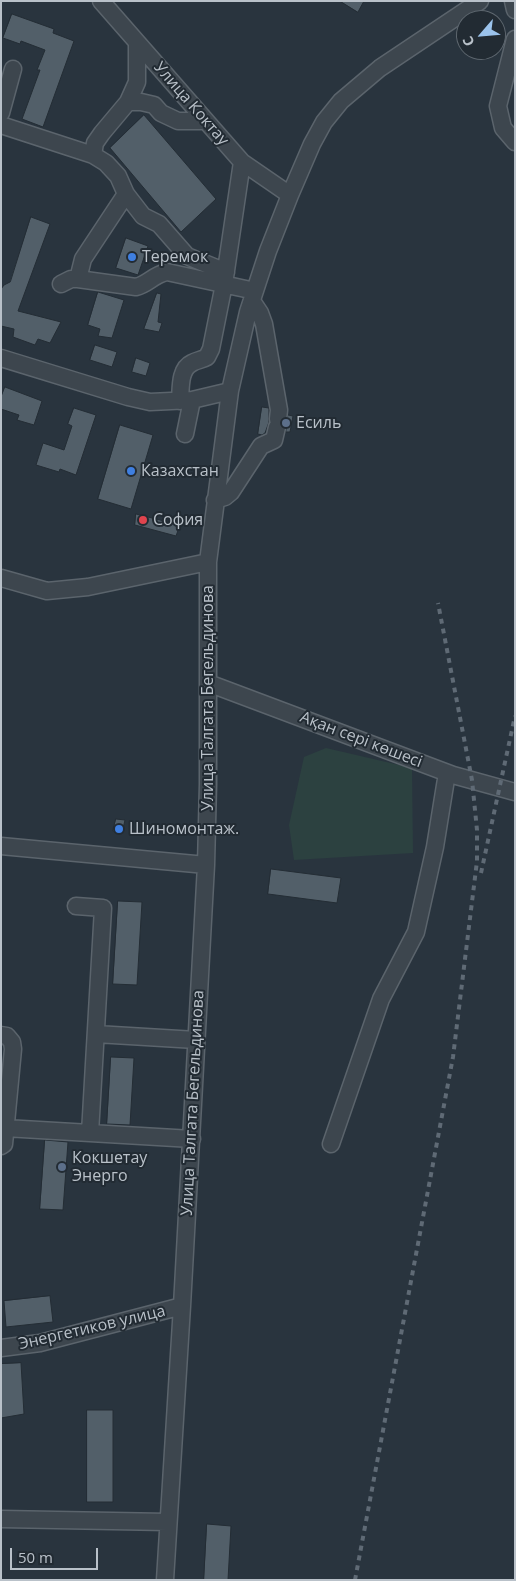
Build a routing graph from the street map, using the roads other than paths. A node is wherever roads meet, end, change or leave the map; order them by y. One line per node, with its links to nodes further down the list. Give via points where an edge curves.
1 (101, 1): 6 (street, Улица Коктау)
2 (480, 1): 16 (street, Улица Талгата Бегельдинова, via 380,68 341,101 324,122)
3 (513, 1): 4 (street)
4 (515, 10)
5 (515, 39): 12 (street, via 498,106 503,128)
6 (138, 43): 8 (street, via 137,82); 10 (street, Улица Коктау)
7 (12, 68): 9 (street)
8 (128, 102): 10 (street, via 154,105 161,113 178,121); 13 (street, via 102,132 95,143)
9 (1, 113)
10 (206, 121): 14 (street, Улица Коктау)
11 (1, 125): 13 (street)
12 (515, 142)
13 (93, 155): 15 (street, via 118,176)
14 (242, 162): 16 (street, Улица Коктау); 17 (street)
15 (126, 194): 17 (street, via 143,216 159,224 187,256); 18 (street, via 84,259)
16 (290, 195): 20 (street, Улица Талгата Бегельдинова)
17 (225, 278): 18 (street, via 167,272 157,274 136,288); 20 (street); 23 (street, via 211,349 207,357 192,363 183,372)
18 (78, 279): 19 (street)
19 (61, 284)
20 (253, 296): 22 (street, Улица Талгата Бегельдинова); 25 (street, via 264,324 279,410 274,440 261,446 231,492)
21 (1, 358): 23 (street, via 150,402)
22 (230, 391): 23 (street); 25 (street, Улица Талгата Бегельдинова)
23 (186, 400): 24 (street)
24 (185, 434)
25 (215, 500): 26 (street, Улица Талгата Бегельдинова)
26 (208, 562): 27 (street, via 88,587 47,591); 28 (street, Улица Талгата Бегельдинова)
27 (1, 578)
28 (208, 683): 29 (street, Ақан сері көшесі); 32 (street, Улица Талгата Бегельдинова)
29 (448, 773): 30 (street, Ақан сері көшесі); 40 (street, via 416,932 381,999)
30 (515, 792)
31 (1, 846): 32 (street)
32 (206, 864): 36 (street, Улица Талгата Бегельдинова)
33 (76, 906): 34 (street, via 103,908)
34 (96, 1034): 36 (street); 38 (street)
35 (1, 1035): 37 (street, via 7,1036 13,1049)
36 (196, 1040): 39 (street, Улица Талгата Бегельдинова)
37 (5, 1128): 38 (street); 41 (street)
38 (90, 1133): 39 (street)
39 (192, 1139): 42 (street, Улица Талгата Бегельдинова)
40 (331, 1144)
41 (1, 1146)
42 (182, 1306): 43 (street, Энергетиков улица, via 40,1343); 45 (street, Улица Талгата Бегельдинова)
43 (1, 1348)
44 (1, 1518): 45 (street)
45 (168, 1522): 46 (street, Улица Талгата Бегельдинова)
46 (165, 1580)

